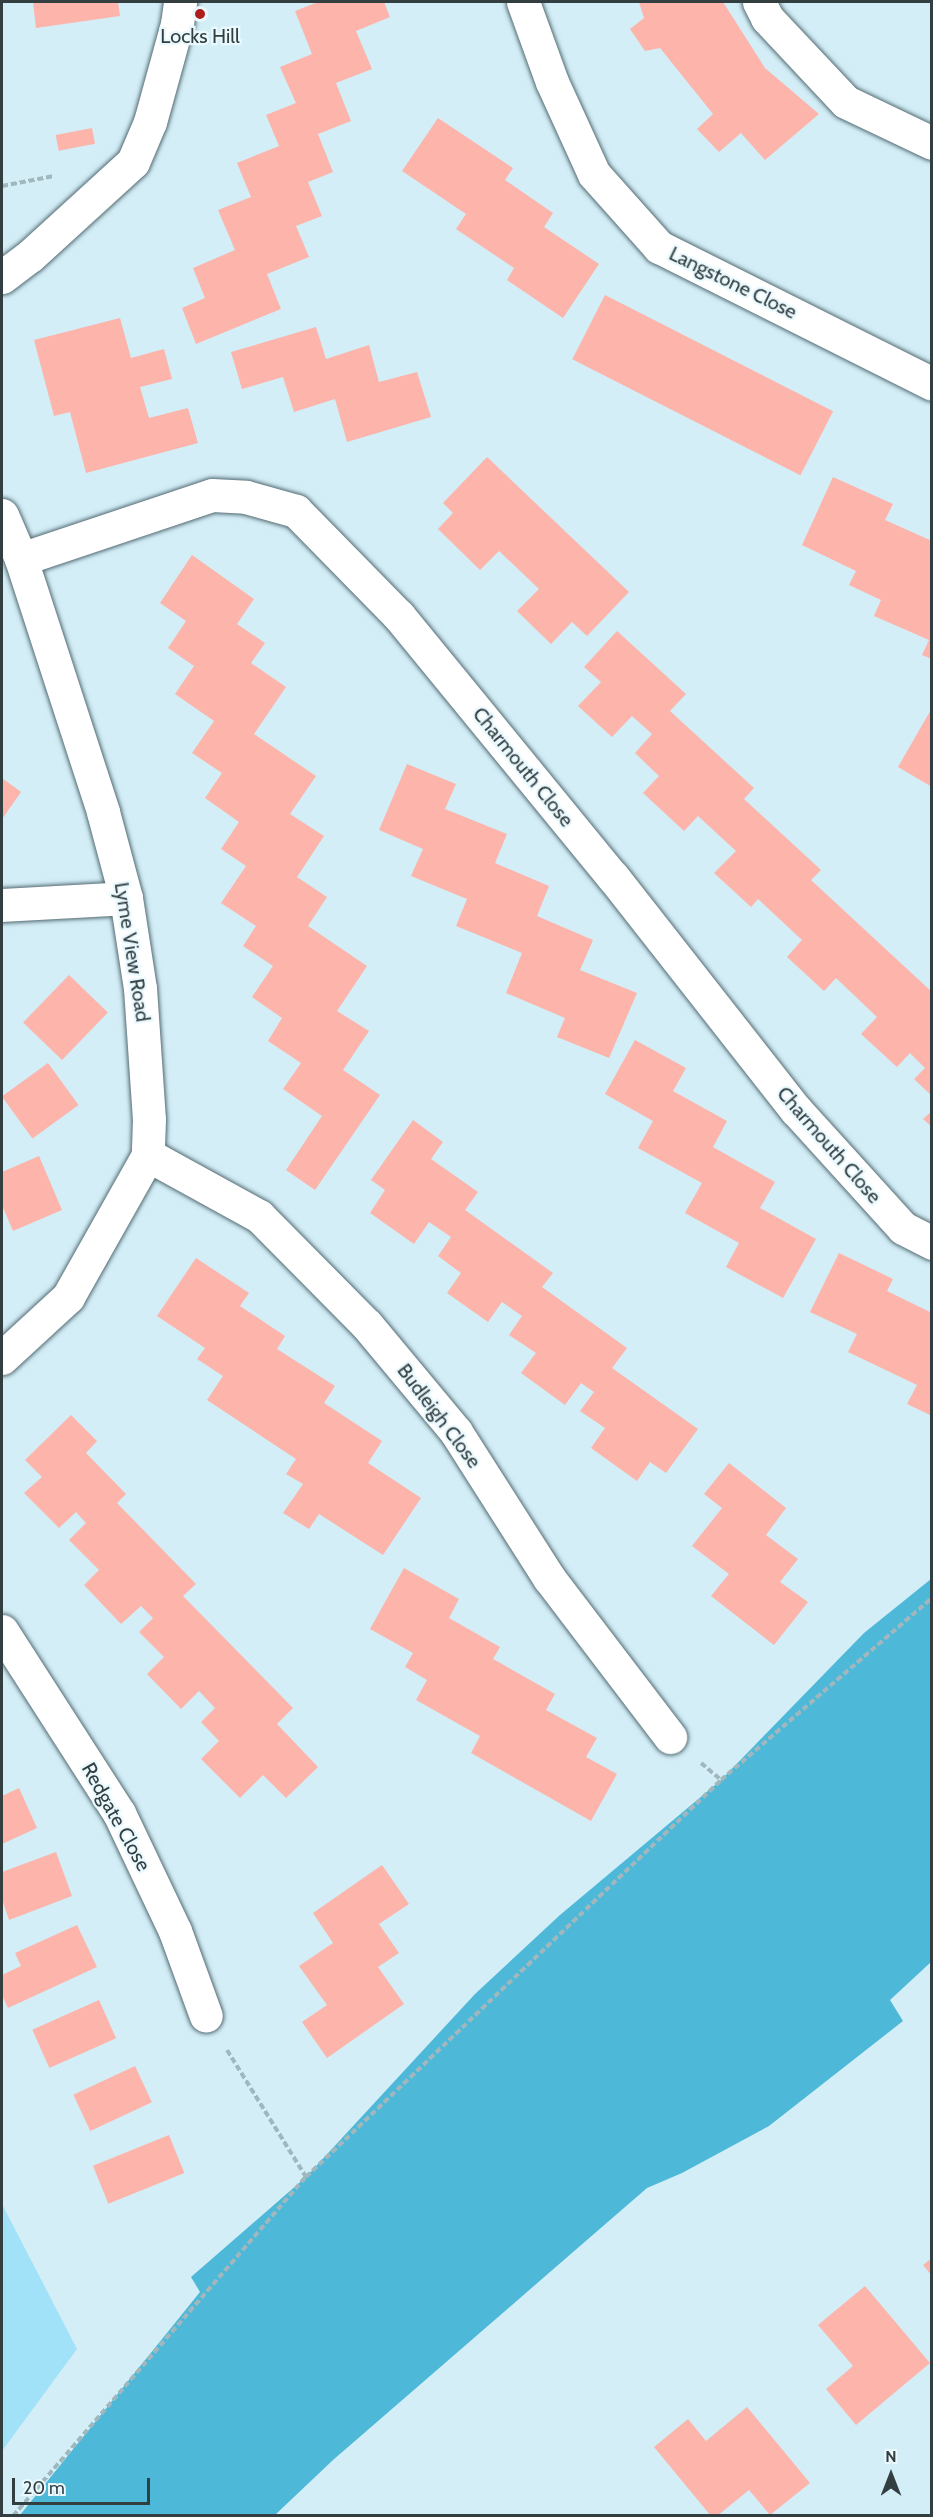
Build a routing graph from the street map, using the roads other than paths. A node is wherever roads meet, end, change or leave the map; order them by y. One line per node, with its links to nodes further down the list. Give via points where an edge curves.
1 (180, 2): 5 (street, via 150,122 133,162)
2 (523, 2): 6 (street, Langstone Close, via 552,82 594,174 659,247)
3 (759, 2): 4 (street, via 766,18 846,102)
4 (932, 143)
5 (2, 277)
6 (932, 384)
7 (2, 515): 8 (street, Lyme View Road)
8 (21, 559): 9 (street, Lyme View Road, via 103,812); 12 (street, Charmouth Close, via 212,495 246,497 296,511 399,615 613,877 796,1110 903,1228)
9 (126, 898): 10 (street); 11 (street, Lyme View Road, via 147,1063)
10 (2, 905)
11 (148, 1155): 13 (street, via 68,1297); 15 (street, Budleigh Close, via 259,1216 367,1325 456,1432 549,1578)
12 (932, 1243)
13 (2, 1358)
14 (2, 1631): 16 (street, Redgate Close, via 119,1813 175,1931)
15 (669, 1737)
16 (206, 2016)

